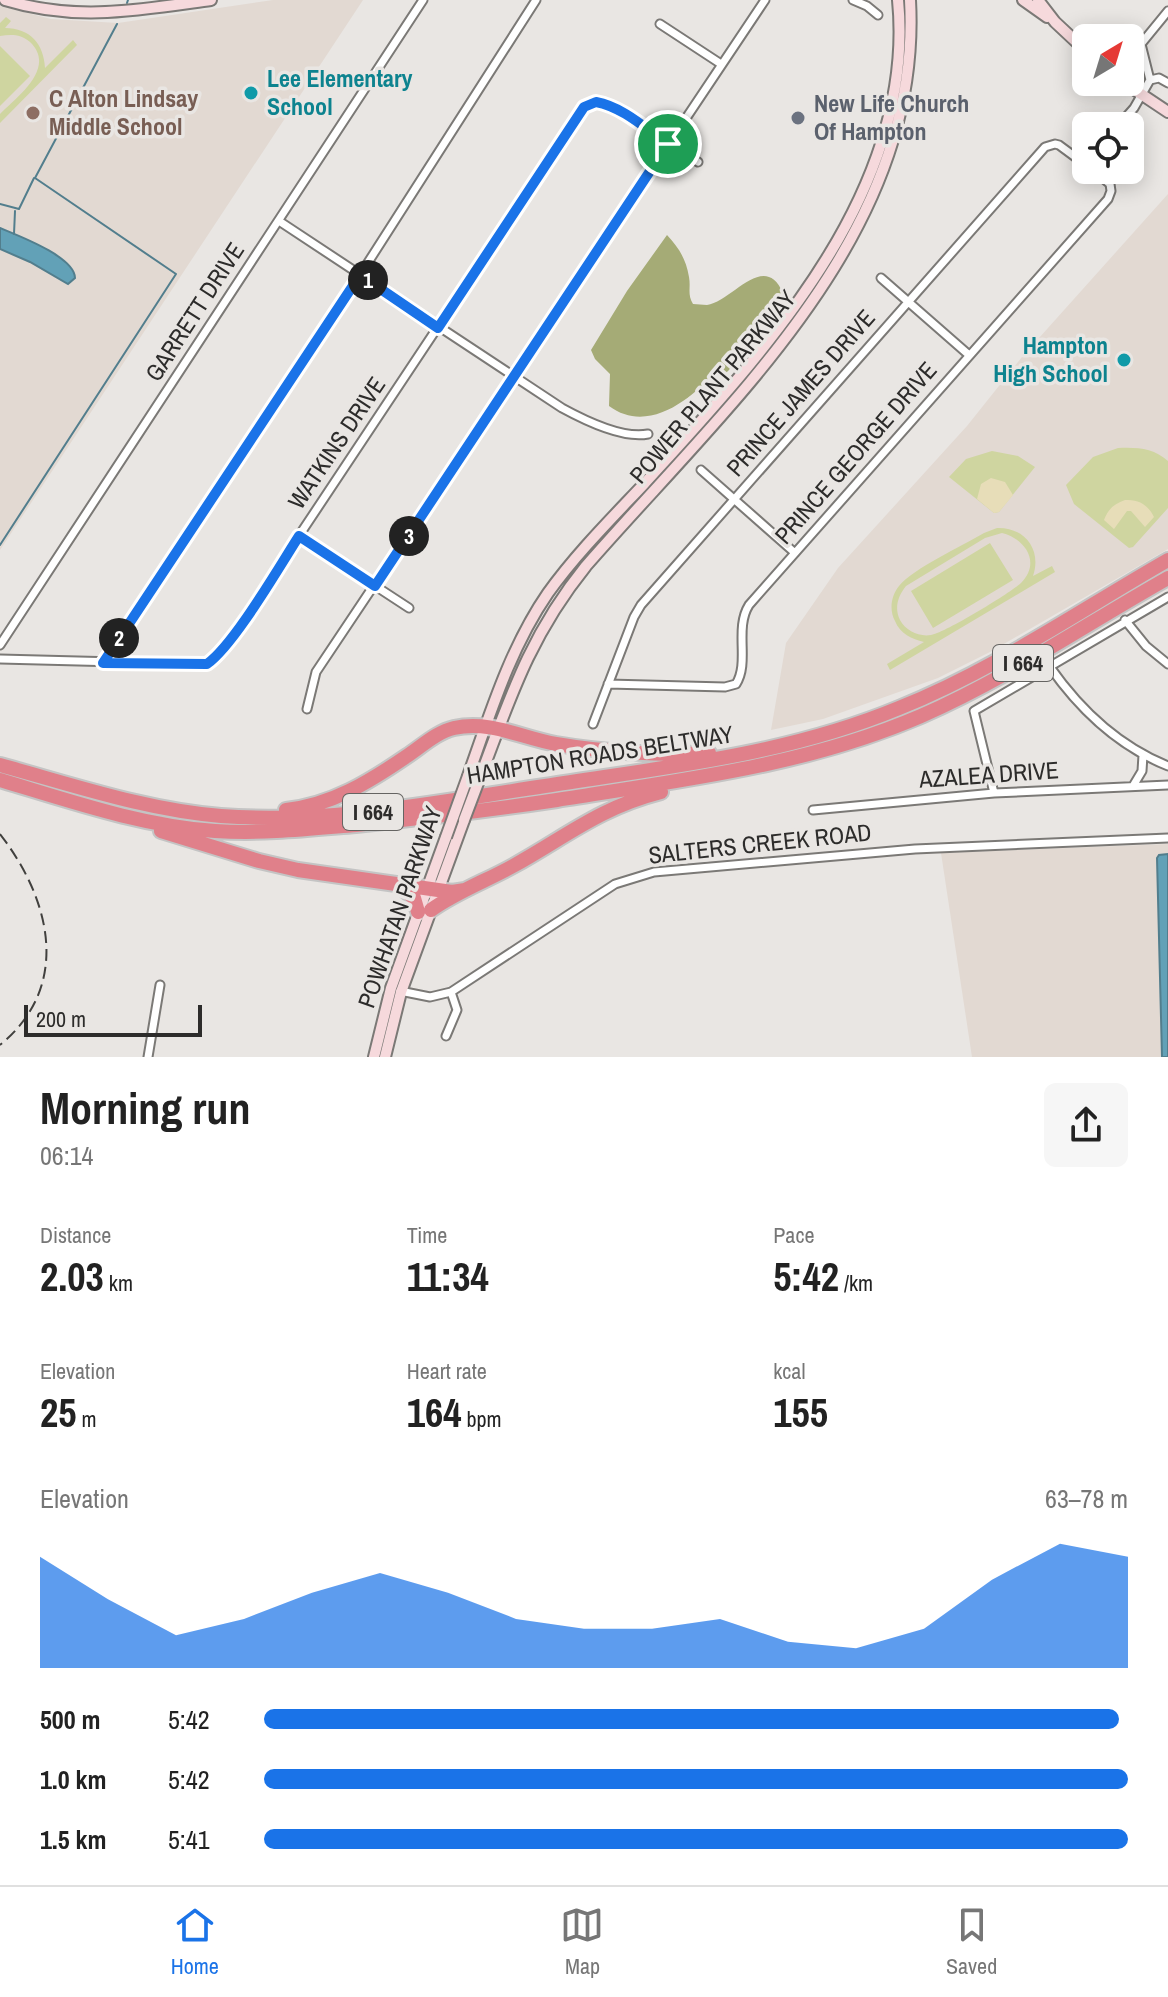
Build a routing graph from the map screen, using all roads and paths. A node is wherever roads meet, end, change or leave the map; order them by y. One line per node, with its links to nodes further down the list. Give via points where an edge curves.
1 (5, 0): 2 (main road, via 105,14)
2 (211, 0)
3 (423, 0): 26 (street, GARRETT DRIVE)
4 (536, 0): 27 (street)
5 (765, 0): 16 (street)
6 (853, 0): 12 (street)
7 (898, 0): 52 (main road, POWER PLANT PARKWAY, via 894,95 877,158 851,214 806,289 741,375 547,595 515,651)
8 (910, 0): 52 (main road, POWER PLANT PARKWAY, via 911,54 900,119 861,220 821,287 764,365 559,600)
9 (1023, 0): 13 (main road)
10 (1038, 0): 13 (main road)
11 (1168, 11): 17 (street, via 1141,44)
12 (878, 15)
13 (1055, 22): 15 (main road)
14 (660, 24): 16 (street)
15 (1072, 38)
16 (721, 64): 22 (street)
17 (1150, 80): 18 (street); 19 (street)
18 (1168, 83)
19 (1144, 90)
20 (1143, 96): 21 (main road)
21 (1168, 112)
22 (668, 144): 24 (street); 30 (street, WATKINS DRIVE, via 607,104 584,107); 32 (street)
23 (1072, 154): 29 (street, PRINCE JAMES DRIVE, via 1059,145 1045,147)
24 (698, 162)
25 (1110, 184): 31 (street, PRINCE GEORGE DRIVE, via 1108,199)
26 (279, 221): 27 (street); 44 (street, GARRETT DRIVE)
27 (360, 275): 30 (street); 46 (street)
28 (881, 278): 29 (street)
29 (908, 302): 31 (street); 35 (street, PRINCE JAMES DRIVE)
30 (438, 328): 32 (street); 36 (street, WATKINS DRIVE)
31 (969, 355): 37 (street, PRINCE GEORGE DRIVE)
32 (514, 377): 33 (street, via 583,419 633,435); 40 (street)
33 (648, 434)
34 (701, 470): 35 (street)
35 (734, 499): 37 (street); 49 (street, PRINCE JAMES DRIVE, via 637,611)
36 (299, 536): 40 (street); 46 (street, WATKINS DRIVE, via 207,664)
37 (795, 553): 49 (street, PRINCE GEORGE DRIVE, via 743,615 736,684)
38 (1168, 560): 53 (highway, HAMPTON ROADS BELTWAY / I 664, via 990,665 917,701)
39 (1168, 578): 57 (highway, HAMPTON ROADS BELTWAY / I 664, via 921,716 824,751)
40 (375, 586): 42 (street); 50 (street, via 316,672)
41 (1168, 597): 43 (street)
42 (409, 608)
43 (1125, 620): 47 (street); 48 (street)
44 (0, 645)
45 (0, 659): 46 (street, WATKINS DRIVE)
46 (103, 663)
47 (1168, 664)
48 (1050, 667): 54 (street, via 1095,721); 61 (street, via 974,711)
49 (608, 684): 51 (street, PRINCE JAMES DRIVE)
50 (307, 709)
51 (593, 724)
52 (492, 728): 53 (highway, via 573,746); 64 (highway, via 444,732 365,784 322,803); 67 (main road, POWHATAN PARKWAY, bridge, via 468,776); 67 (main road, POWHATAN PARKWAY, bridge, via 459,834)
53 (749, 754): 64 (highway, HAMPTON ROADS BELTWAY / I 664, via 356,814)
54 (1143, 755): 56 (street); 60 (street)
55 (0, 765): 64 (highway, HAMPTON ROADS BELTWAY / I 664, via 113,797)
56 (1168, 766)
57 (719, 775): 62 (highway, HAMPTON ROADS BELTWAY / I 664, via 458,815 273,833 181,827); 68 (highway, via 606,810)
58 (0, 780): 62 (highway, HAMPTON ROADS BELTWAY / I 664)
59 (1168, 785): 60 (street, AZALEA DRIVE)
60 (1133, 786): 61 (street, AZALEA DRIVE)
61 (994, 793): 63 (street, AZALEA DRIVE)
62 (88, 807): 66 (highway, via 259,861)
63 (813, 810)
64 (218, 816)
65 (1168, 838): 72 (street, SALTERS CREEK ROAD, via 915,849 654,872 615,884)
66 (397, 885): 67 (highway); 69 (highway)
67 (432, 888): 68 (highway); 69 (main road, POWHATAN PARKWAY)
68 (465, 890): 69 (highway)
69 (425, 911): 71 (main road, POWHATAN PARKWAY)
70 (160, 985): 74 (street)
71 (396, 990): 72 (street, via 430,997); 75 (main road, POWHATAN PARKWAY); 76 (main road, POWHATAN PARKWAY)
72 (451, 992): 73 (street, via 457,1010)
73 (446, 1036)
74 (148, 1057)
75 (374, 1057)
76 (385, 1057)

